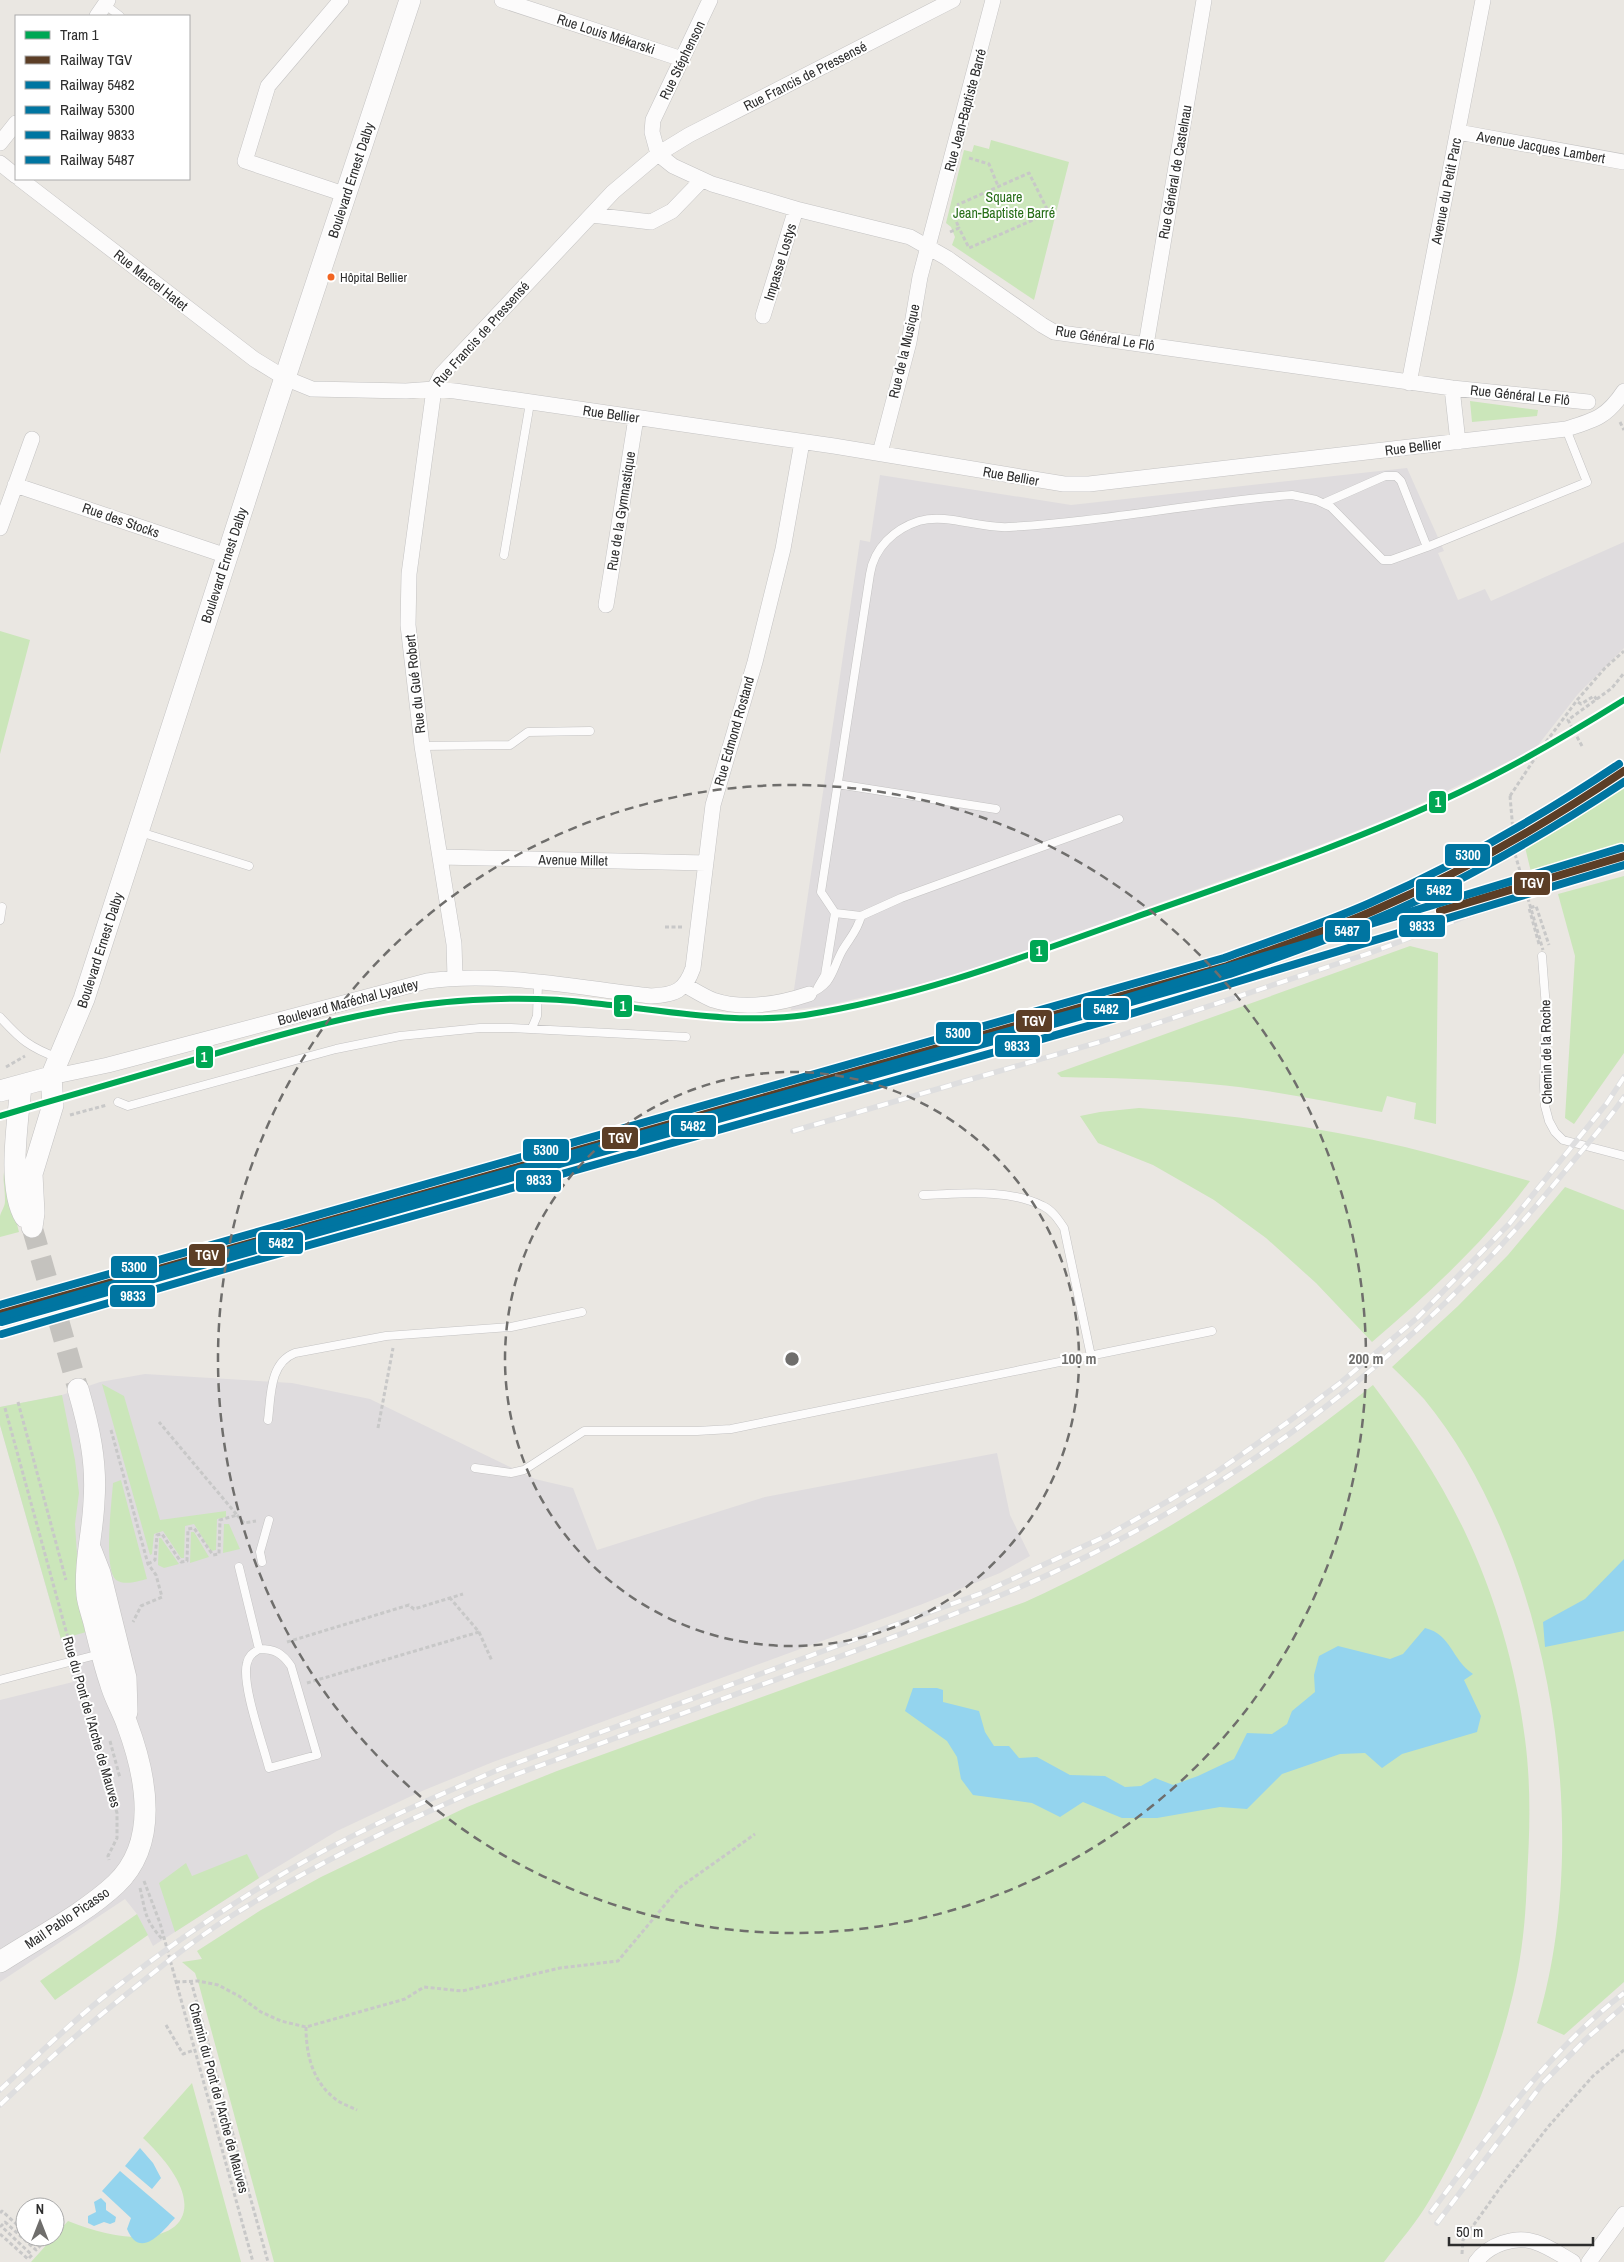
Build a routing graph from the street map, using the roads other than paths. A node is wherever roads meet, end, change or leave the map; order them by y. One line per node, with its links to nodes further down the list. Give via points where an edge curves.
1 (341, 0): 21 (street, via 268,86 245,161)
2 (410, 0): 21 (street, Boulevard Ernest Dalby)
3 (502, 0): 11 (street, Rue Louis Mékarski)
4 (710, 0): 11 (street, Rue Stéphenson)
5 (953, 0): 15 (street, Rue Francis de Pressensé)
6 (993, 0): 24 (street, Rue Jean-Baptiste Barré)
7 (1204, 0): 26 (street, Rue Général de Castelnau)
8 (1483, 0): 13 (street, Avenue du Petit Parc)
9 (102, 5): 10 (lane)
10 (118, 15)
11 (682, 59): 15 (street, Rue Stéphenson, via 653,120 652,132)
12 (15, 124): 14 (street)
13 (1458, 132): 16 (street, Avenue Jacques Lambert); 28 (street, Avenue du Petit Parc)
14 (0, 143)
15 (658, 154): 20 (street, Rue Général Le Flô, via 673,166); 23 (street, Rue Francis de Pressensé, via 613,192)
16 (1624, 162)
17 (0, 163): 18 (street)
18 (15, 175)
19 (21, 180): 27 (street, Rue Marcel Hatet, via 254,359)
20 (702, 180): 22 (street, Rue Général Le Flô); 23 (street, via 672,211 651,222)
21 (347, 194): 27 (street, Boulevard Ernest Dalby)
22 (796, 209): 24 (street, Rue Général Le Flô); 25 (street, Impasse Lostys)
23 (592, 215): 30 (street, Rue Francis de Pressensé, via 449,365)
24 (930, 242): 26 (street, Rue Général Le Flô, via 947,258 1054,332); 39 (street, Rue de la Musique, via 920,277 909,342)
25 (763, 316)
26 (1146, 345): 28 (street, Rue Général Le Flô)
27 (285, 378): 30 (street, Rue Francis de Pressensé, via 322,390); 45 (street, Boulevard Ernest Dalby)
28 (1409, 383): 29 (street, Rue Général Le Flô)
29 (1452, 388): 32 (street, Rue Général Le Flô); 38 (street, Rue Général Le Flô)
30 (434, 389): 33 (street, Rue Bellier); 48 (street, Rue du Gué Robert, via 409,574 408,625)
31 (1624, 391): 35 (street, Rue Bellier, via 1612,408 1590,422)
32 (1588, 402)
33 (530, 403): 34 (street, Rue Bellier); 44 (lane)
34 (636, 418): 37 (street, Rue Bellier); 46 (street, Rue de la Gymnastique)
35 (1566, 429): 38 (street, Rue Bellier); 43 (lane, via 1587,482)
36 (32, 439): 40 (street)
37 (802, 442): 39 (street, Rue Bellier); 54 (street, Rue Edmond Rostand, via 783,549 713,805)
38 (1458, 442): 39 (street, Rue Bellier, via 1089,484 1064,484)
39 (880, 454)
40 (15, 485): 42 (street); 45 (street, Rue des Stocks)
41 (1324, 503): 43 (lane, via 1337,512 1383,560); 43 (lane, via 1385,476 1396,476 1401,481); 49 (lane, via 1292,495 1018,527 1000,528 939,519 921,520 904,527 883,545 871,566)
42 (0, 528)
43 (1427, 547)
44 (504, 555)
45 (228, 556): 52 (street, Boulevard Ernest Dalby)
46 (606, 605)
47 (590, 731): 48 (lane, via 528,732 510,745)
48 (422, 746): 53 (street, Rue du Gué Robert)
49 (837, 784): 50 (lane); 57 (lane, via 821,892)
50 (996, 808)
51 (1119, 819): 58 (lane, via 901,898)
52 (138, 832): 55 (lane); 68 (street, Boulevard Ernest Dalby, via 84,1000)
53 (440, 857): 54 (street, Avenue Millet); 61 (street, Rue du Gué Robert, via 454,944)
54 (706, 864): 63 (street, Rue Edmond Rostand, via 693,968)
55 (249, 866)
56 (2, 906): 59 (lane)
57 (835, 913): 58 (lane); 64 (lane, via 825,975)
58 (861, 916): 64 (lane, via 831,978 822,988)
59 (0, 920)
60 (1542, 956): 72 (lane, Chemin de la Roche, via 1546,1008 1544,1086 1549,1121 1563,1140)
61 (454, 977): 62 (street, Boulevard Maréchal Lyautey); 68 (street, Boulevard Maréchal Lyautey, via 427,981 108,1065)
62 (538, 984): 63 (street, Boulevard Maréchal Lyautey, via 651,996 667,995); 66 (lane, via 537,1016)
63 (685, 985): 64 (street, via 731,1005 778,1002)
64 (809, 994)
65 (0, 1018): 68 (lane)
66 (532, 1028): 67 (lane); 71 (lane, via 480,1028 400,1036 336,1049 128,1106)
67 (686, 1038)
68 (55, 1068): 69 (street); 69 (street, via 53,1105 32,1174 32,1227 20,1206 16,1183)
69 (21, 1086): 70 (street)
70 (0, 1092)
71 (118, 1102)
72 (1624, 1156)
73 (923, 1195): 76 (lane, via 973,1193 1001,1196 1025,1200 1054,1213 1064,1228)
74 (582, 1312): 78 (lane, via 511,1327 395,1335 287,1356 272,1382)
75 (1212, 1331): 76 (lane)
76 (1092, 1356): 79 (lane, via 732,1429 697,1432 584,1431 524,1470 511,1473)
77 (78, 1389): 84 (street, Rue du Pont de l'Arche de Mauves, via 89,1428 94,1463 87,1596)
78 (268, 1420)
79 (475, 1468)
80 (269, 1520): 81 (lane, via 260,1552)
81 (262, 1562)
82 (239, 1567): 83 (lane)
83 (259, 1649): 83 (lane, via 250,1654 246,1663 246,1679 269,1768 317,1755 291,1666 283,1654 272,1649)
84 (111, 1652): 85 (lane); 86 (street, Rue du Pont de l'Arche de Mauves, via 126,1678 127,1725 140,1769 145,1802)
85 (0, 1680)
86 (134, 1878): 87 (street, Mail Pablo Picasso, via 112,1887)
87 (0, 1962)
88 (1624, 2214): 91 (street)
89 (1469, 2259): 90 (street, via 1502,2243 1524,2240 1535,2242)
90 (1573, 2262)
91 (1590, 2262)

